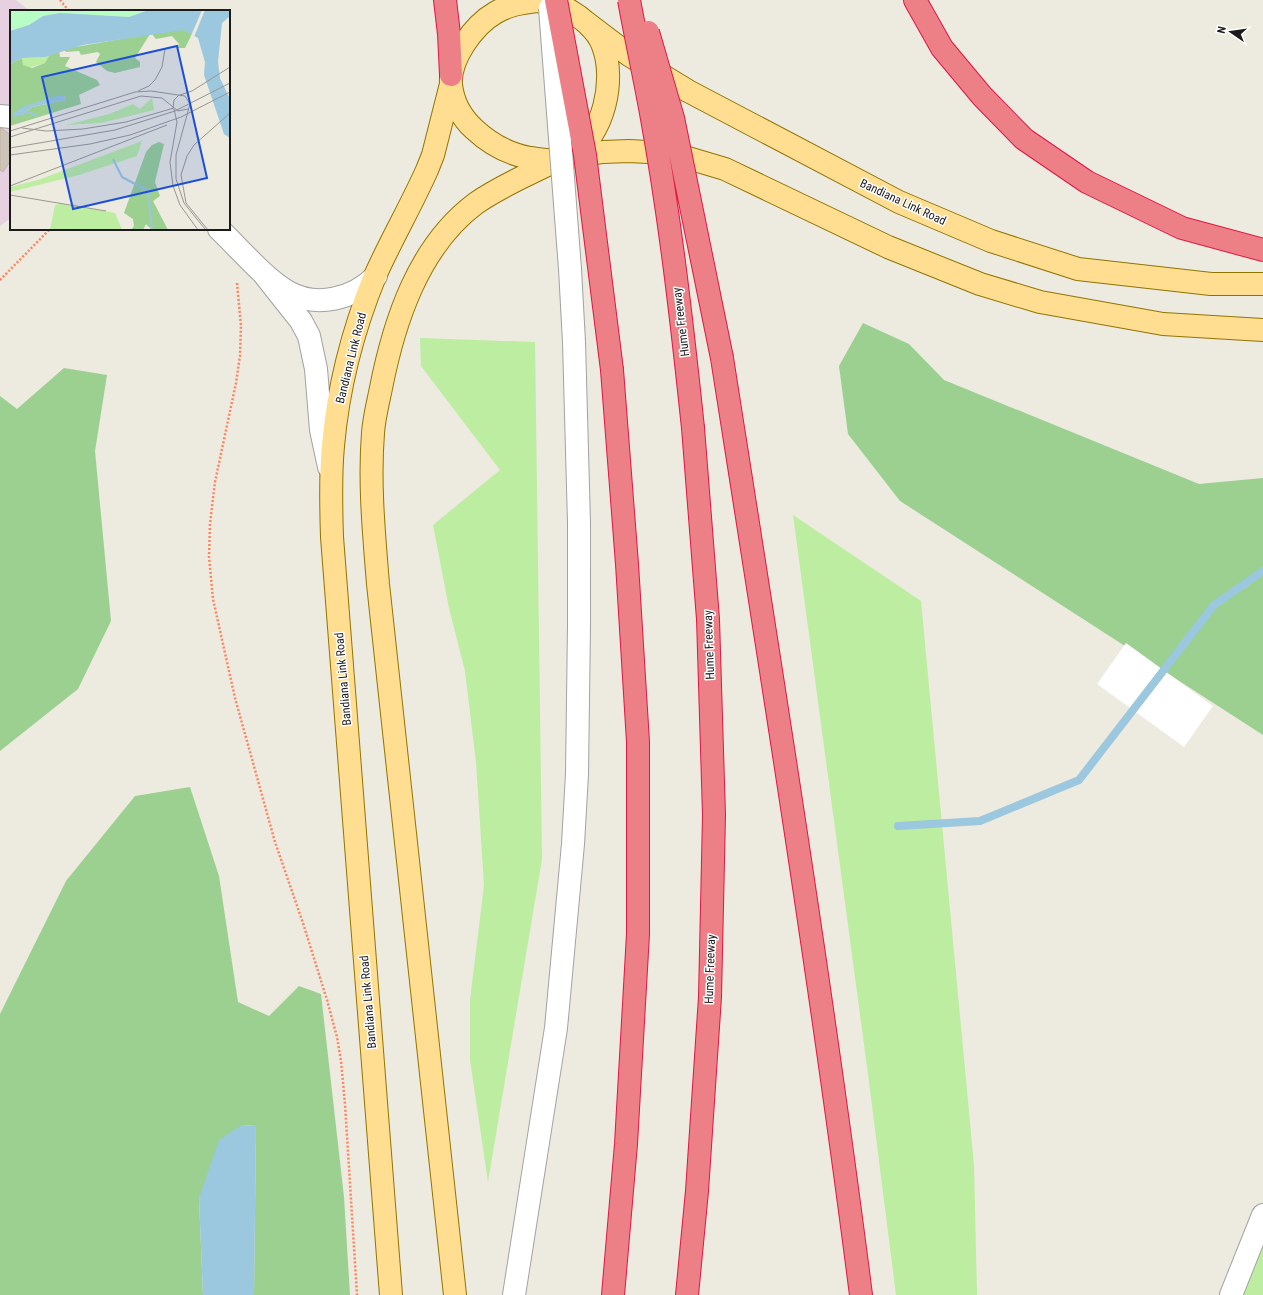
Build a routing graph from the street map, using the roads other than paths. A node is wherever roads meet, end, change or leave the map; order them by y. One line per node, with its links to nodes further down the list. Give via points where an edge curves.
1 (445, 0): 8 (highway)
2 (549, 0): 22 (street, bridge, via 574,342 580,625 577,774 556,1028)
3 (556, 0): 23 (highway, bridge, via 585,155 612,370 638,742 638,926 626,1144)
4 (629, 0): 24 (highway, Hume Freeway, bridge, via 666,205 685,352 708,619 714,815 710,996)
5 (639, 0): 25 (highway, bridge, via 673,118 722,358 809,918 842,1141)
6 (915, 0): 13 (highway, via 942,48 982,96 1024,138 1087,182 1182,228)
7 (579, 17): 8 (main road, Bandiana Link Road, via 565,8 536,1 516,4 494,13 482,22 462,47); 11 (main road, via 603,45 609,78 604,107 590,138 582,147); 16 (main road, Bandiana Link Road, via 629,55 688,91 899,202 991,242 1078,269 1212,284)
8 (451, 80): 11 (main road, via 453,95 463,117 486,140 512,153 537,159); 15 (main road, Bandiana Link Road, via 433,155)
9 (0, 116): 10 (street)
10 (10, 117)
11 (561, 159): 17 (main road, via 603,152 629,151 666,153 688,158 725,169 888,247 980,284 1033,300 1163,324); 21 (main road, via 494,192 474,205 439,240 412,287 398,324 388,354 373,432 372,488 378,584)
12 (220, 230): 14 (street)
13 (1263, 250)
14 (264, 273): 15 (street, via 293,294 324,300 349,295); 18 (street, via 301,321 308,336 316,369 321,430)
15 (376, 276): 18 (main road, Bandiana Link Road, via 355,334 343,380)
16 (1263, 284)
17 (1263, 330)
18 (331, 476): 20 (main road, Bandiana Link Road, via 333,561)
19 (1263, 1215): 26 (street)
20 (391, 1295)
21 (455, 1295)
22 (514, 1295)
23 (613, 1295)
24 (687, 1295)
25 (861, 1295)
26 (1231, 1295)

